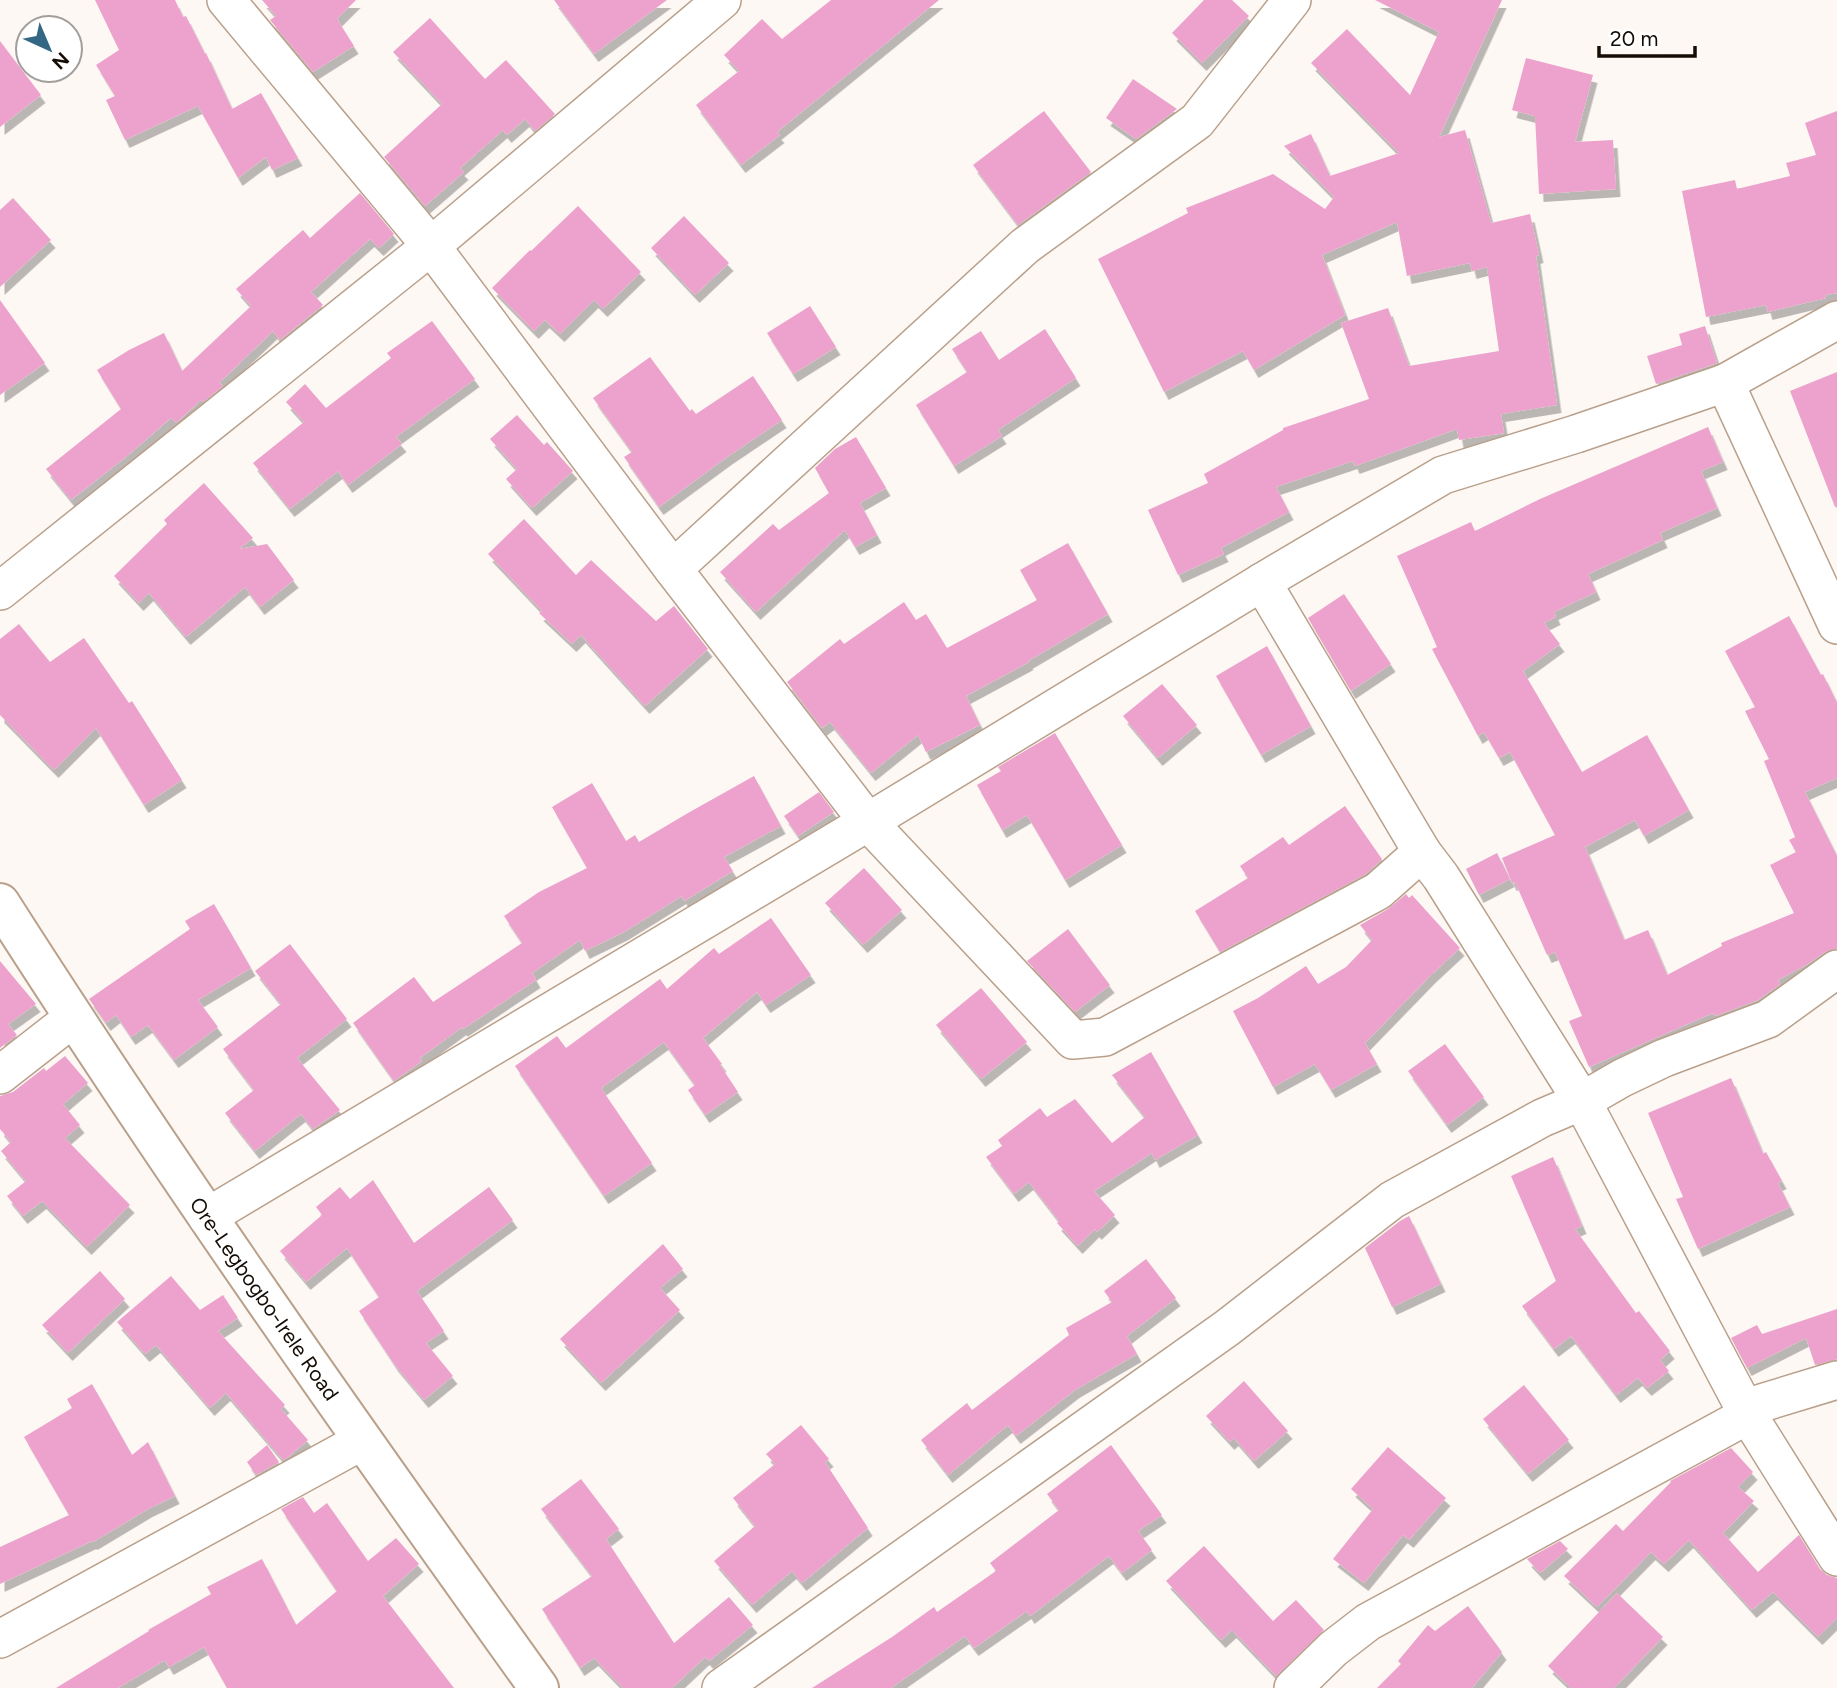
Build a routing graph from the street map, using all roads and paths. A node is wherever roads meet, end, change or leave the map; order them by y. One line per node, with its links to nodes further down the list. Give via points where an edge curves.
1 (226, 0): 4 (street)
2 (722, 0): 4 (street)
3 (1292, 0): 7 (street, via 1197,121 1025,246)
4 (431, 246): 7 (street); 9 (street)
5 (1837, 320): 6 (street)
6 (1725, 383): 8 (street, via 1443,475); 10 (street)
7 (673, 569): 11 (street)
8 (1262, 582): 11 (street); 12 (street)
9 (0, 590)
10 (1837, 625)
11 (868, 822): 12 (street, via 1073,1040 1105,1037 1367,897); 18 (street)
12 (1422, 852): 17 (street)
13 (0, 903): 15 (main road, Ore-Legbogbo-Irele Road)
14 (1837, 970): 17 (street, via 1768,1019 1664,1058)
15 (73, 1018): 16 (street); 18 (main road, Ore-Legbogbo-Irele Road)
16 (0, 1075)
17 (1582, 1101): 20 (street); 25 (street, via 1392,1200 1227,1328)
18 (207, 1217): 21 (main road, Ore-Legbogbo-Irele Road)
19 (1837, 1380): 20 (street)
20 (1746, 1412): 22 (street); 26 (street, via 1368,1622)
21 (362, 1441): 23 (street); 24 (main road, Ore-Legbogbo-Irele Road)
22 (1837, 1557)
23 (0, 1639)
24 (539, 1688)
25 (721, 1688)
26 (1293, 1688)

